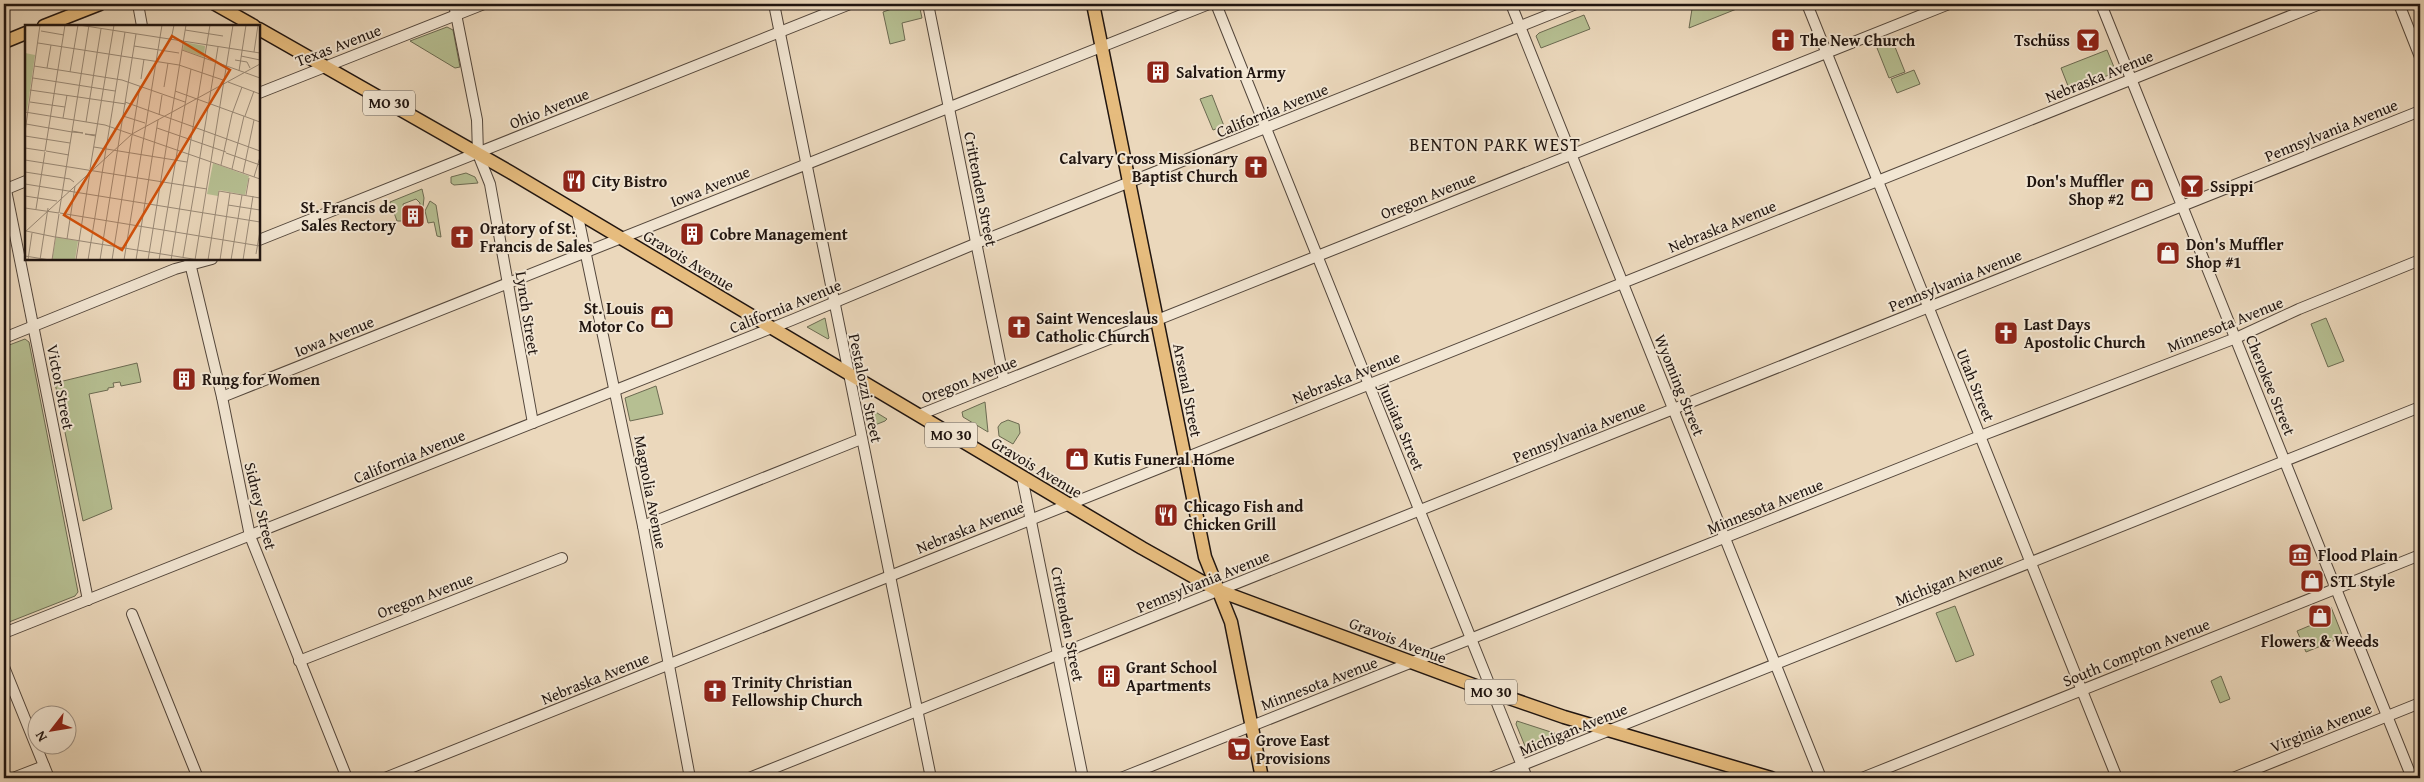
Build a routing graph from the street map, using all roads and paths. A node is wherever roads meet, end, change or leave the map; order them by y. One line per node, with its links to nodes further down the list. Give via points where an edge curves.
1 (100, 4): 20 (main road)
2 (138, 4): 21 (street)
3 (215, 4): 22 (main road)
4 (454, 4): 19 (street, Lynch Street)
5 (484, 4): 19 (street, Texas Avenue)
6 (774, 4): 25 (street, Pestalozzi Street)
7 (850, 4): 25 (street, Ohio Avenue)
8 (928, 4): 34 (street, Crittenden Street)
9 (1093, 4): 28 (main road, Arsenal Street)
10 (1209, 4): 28 (street, Iowa Avenue)
11 (1216, 4): 36 (street, Juniata Street)
12 (1511, 4): 23 (street, Wyoming Street)
13 (1576, 4): 23 (street, California Avenue)
14 (1807, 4): 29 (street, Utah Street)
15 (1949, 4): 29 (street, Oregon Avenue)
16 (2101, 4): 32 (street, Cherokee Street)
17 (2320, 4): 32 (street, Nebraska Avenue)
18 (2399, 4): 30 (street)
19 (456, 15): 31 (street, Texas Avenue); 37 (street, Lynch Street, via 477,120)
20 (47, 25)
21 (142, 25)
22 (252, 25)
23 (1520, 26): 36 (street, California Avenue); 38 (street, Wyoming Street)
24 (260, 30): 31 (main road, Gravois Avenue / MO 30)
25 (779, 31): 37 (street, Ohio Avenue); 39 (street, Pestalozzi Street)
26 (25, 34): 27 (main road)
27 (4, 42)
28 (1102, 47): 34 (street, Iowa Avenue); 42 (main road, Arsenal Street)
29 (1826, 53): 38 (street, Oregon Avenue); 40 (street, Utah Street)
30 (2420, 56)
31 (325, 66): 33 (street, Texas Avenue); 37 (main road, Gravois Avenue / MO 30)
32 (2132, 79): 40 (street, Nebraska Avenue); 44 (street, Cherokee Street)
33 (260, 92)
34 (950, 107): 39 (street, Iowa Avenue); 48 (street, Crittenden Street)
35 (2420, 111): 44 (street, Pennsylvania Avenue)
36 (1265, 129): 42 (street, California Avenue); 50 (street, Juniata Street)
37 (478, 154): 45 (main road, Gravois Avenue / MO 30); 47 (street, Ohio Avenue); 55 (street, Lynch Street, via 490,184)
38 (1572, 154): 50 (street, Oregon Avenue); 54 (street, Wyoming Street)
39 (806, 164): 46 (street, Iowa Avenue); 56 (street, Pestalozzi Street)
40 (1878, 180): 54 (street, Nebraska Avenue); 57 (street, Utah Street)
41 (25, 181): 43 (street)
42 (1129, 183): 48 (street, California Avenue); 58 (main road, Arsenal Street)
43 (4, 187): 59 (street, Victor Street)
44 (2182, 206): 57 (street, Pennsylvania Avenue); 62 (street, Cherokee Street)
45 (577, 212): 46 (main road, Gravois Avenue / MO 30); 49 (street, Magnolia Avenue)
46 (621, 238): 49 (street, Iowa Avenue); 60 (main road, Gravois Avenue / MO 30)
47 (260, 240)
48 (977, 243): 56 (street, California Avenue); 64 (street, Crittenden Street)
49 (585, 253): 55 (street, Iowa Avenue); 66 (street, Magnolia Avenue)
50 (1316, 256): 58 (street, Oregon Avenue); 65 (street, Juniata Street)
51 (204, 260): 53 (street)
52 (2420, 260): 62 (street, Minnesota Avenue)
53 (189, 262): 59 (street); 67 (street, Sidney Street)
54 (1622, 282): 65 (street, Nebraska Avenue); 69 (street, Wyoming Street)
55 (509, 284): 67 (street, Iowa Avenue); 71 (street, Lynch Street)
56 (834, 303): 60 (street, California Avenue); 63 (street, Pestalozzi Street)
57 (1928, 307): 69 (street, Pennsylvania Avenue); 72 (street, Utah Street)
58 (1157, 320): 64 (street, Oregon Avenue); 74 (main road, Arsenal Street)
59 (34, 325): 61 (street); 89 (street, Victor Street)
60 (772, 328): 63 (main road, Gravois Avenue / MO 30); 66 (street, California Avenue)
61 (4, 338)
62 (2236, 338): 72 (street, Minnesota Avenue); 75 (street, Cherokee Street)
63 (848, 373): 70 (main road, Gravois Avenue / MO 30); 73 (street, Pestalozzi Street)
64 (1004, 381): 70 (street, Oregon Avenue)
65 (1368, 384): 74 (street, Nebraska Avenue); 78 (street, Juniata Street)
66 (614, 390): 71 (street, California Avenue); 80 (street, Magnolia Avenue)
67 (222, 397): 81 (street, Sidney Street)
68 (2420, 407): 75 (street, Michigan Avenue)
69 (1674, 409): 78 (street, Pennsylvania Avenue); 82 (street, Wyoming Street)
70 (919, 415): 76 (main road, Gravois Avenue / MO 30)
71 (533, 423): 81 (street, California Avenue)
72 (1980, 436): 82 (street, Minnesota Avenue); 85 (street, Utah Street)
73 (861, 439): 80 (street); 86 (street, Pestalozzi Street)
74 (1185, 458): 77 (street, Nebraska Avenue); 88 (main road, Arsenal Street, via 1206,563)
75 (2285, 461): 85 (street, Michigan Avenue); 87 (street, Cherokee Street)
76 (1022, 477): 77 (main road, Gravois Avenue / MO 30); 79 (street, Crittenden Street)
77 (1068, 504): 79 (street, Nebraska Avenue); 88 (main road, Gravois Avenue / MO 30)
78 (1420, 510): 88 (street, Pennsylvania Avenue); 92 (street, Juniata Street)
79 (1031, 519): 86 (street, Nebraska Avenue); 93 (street, Crittenden Street)
80 (643, 526): 97 (street, Magnolia Avenue)
81 (250, 536): 89 (street, California Avenue); 94 (street, Sidney Street)
82 (1725, 538): 92 (street, Minnesota Avenue); 96 (street, Wyoming Street)
83 (2420, 555): 87 (street, South Compton Avenue)
84 (562, 558): 94 (street, Oregon Avenue)
85 (2031, 562): 96 (street, Michigan Avenue); 99 (street, Utah Street)
86 (889, 576): 97 (street, Nebraska Avenue); 102 (street, Pestalozzi Street)
87 (2336, 588): 99 (street, South Compton Avenue); 103 (street, Cherokee Street)
88 (1217, 590): 93 (street, Pennsylvania Avenue); 95 (main road, Gravois Avenue / MO 30); 104 (main road, Arsenal Street, via 1231,622)
89 (88, 600): 91 (street, California Avenue)
90 (132, 614): 110 (street)
91 (4, 633)
92 (1471, 638): 95 (street, Minnesota Avenue); 100 (street, Juniata Street)
93 (1059, 654): 102 (street, Pennsylvania Avenue); 116 (street, Crittenden Street)
94 (299, 661): 111 (street, Sidney Street)
95 (1411, 662): 100 (main road, Gravois Avenue / MO 30); 104 (street, Minnesota Avenue)
96 (1776, 664): 105 (street, Michigan Avenue); 122 (street, Wyoming Street)
97 (668, 665): 112 (street, Nebraska Avenue); 113 (street, Magnolia Avenue)
98 (4, 667): 106 (street)
99 (2082, 690): 123 (street, South Compton Avenue); 124 (street, Utah Street)
100 (1492, 692): 105 (main road, Gravois Avenue / MO 30); 107 (street, Juniata Street)
101 (2420, 703): 103 (street, Virginia Avenue)
102 (917, 711): 114 (street, Pennsylvania Avenue); 115 (street, Pestalozzi Street)
103 (2388, 716): 125 (street, Virginia Avenue); 126 (street, Cherokee Street)
104 (1252, 725): 117 (street, Minnesota Avenue); 118 (main road, Arsenal Street)
105 (1609, 730): 107 (street, Michigan Avenue); 121 (main road, Gravois Avenue / MO 30)
106 (44, 766): 108 (street); 109 (street)
107 (1522, 766): 119 (street, Michigan Avenue); 120 (street, Juniata Street)
108 (13, 778)
109 (49, 778)
110 (198, 778)
111 (346, 778)
112 (385, 778)
113 (690, 778)
114 (749, 778)
115 (931, 778)
116 (1083, 778)
117 (1121, 778)
118 (1262, 778)
119 (1490, 778)
120 (1527, 778)
121 (1770, 778)
122 (1822, 778)
123 (1862, 778)
124 (2117, 778)
125 (2233, 778)
126 (2412, 778)

